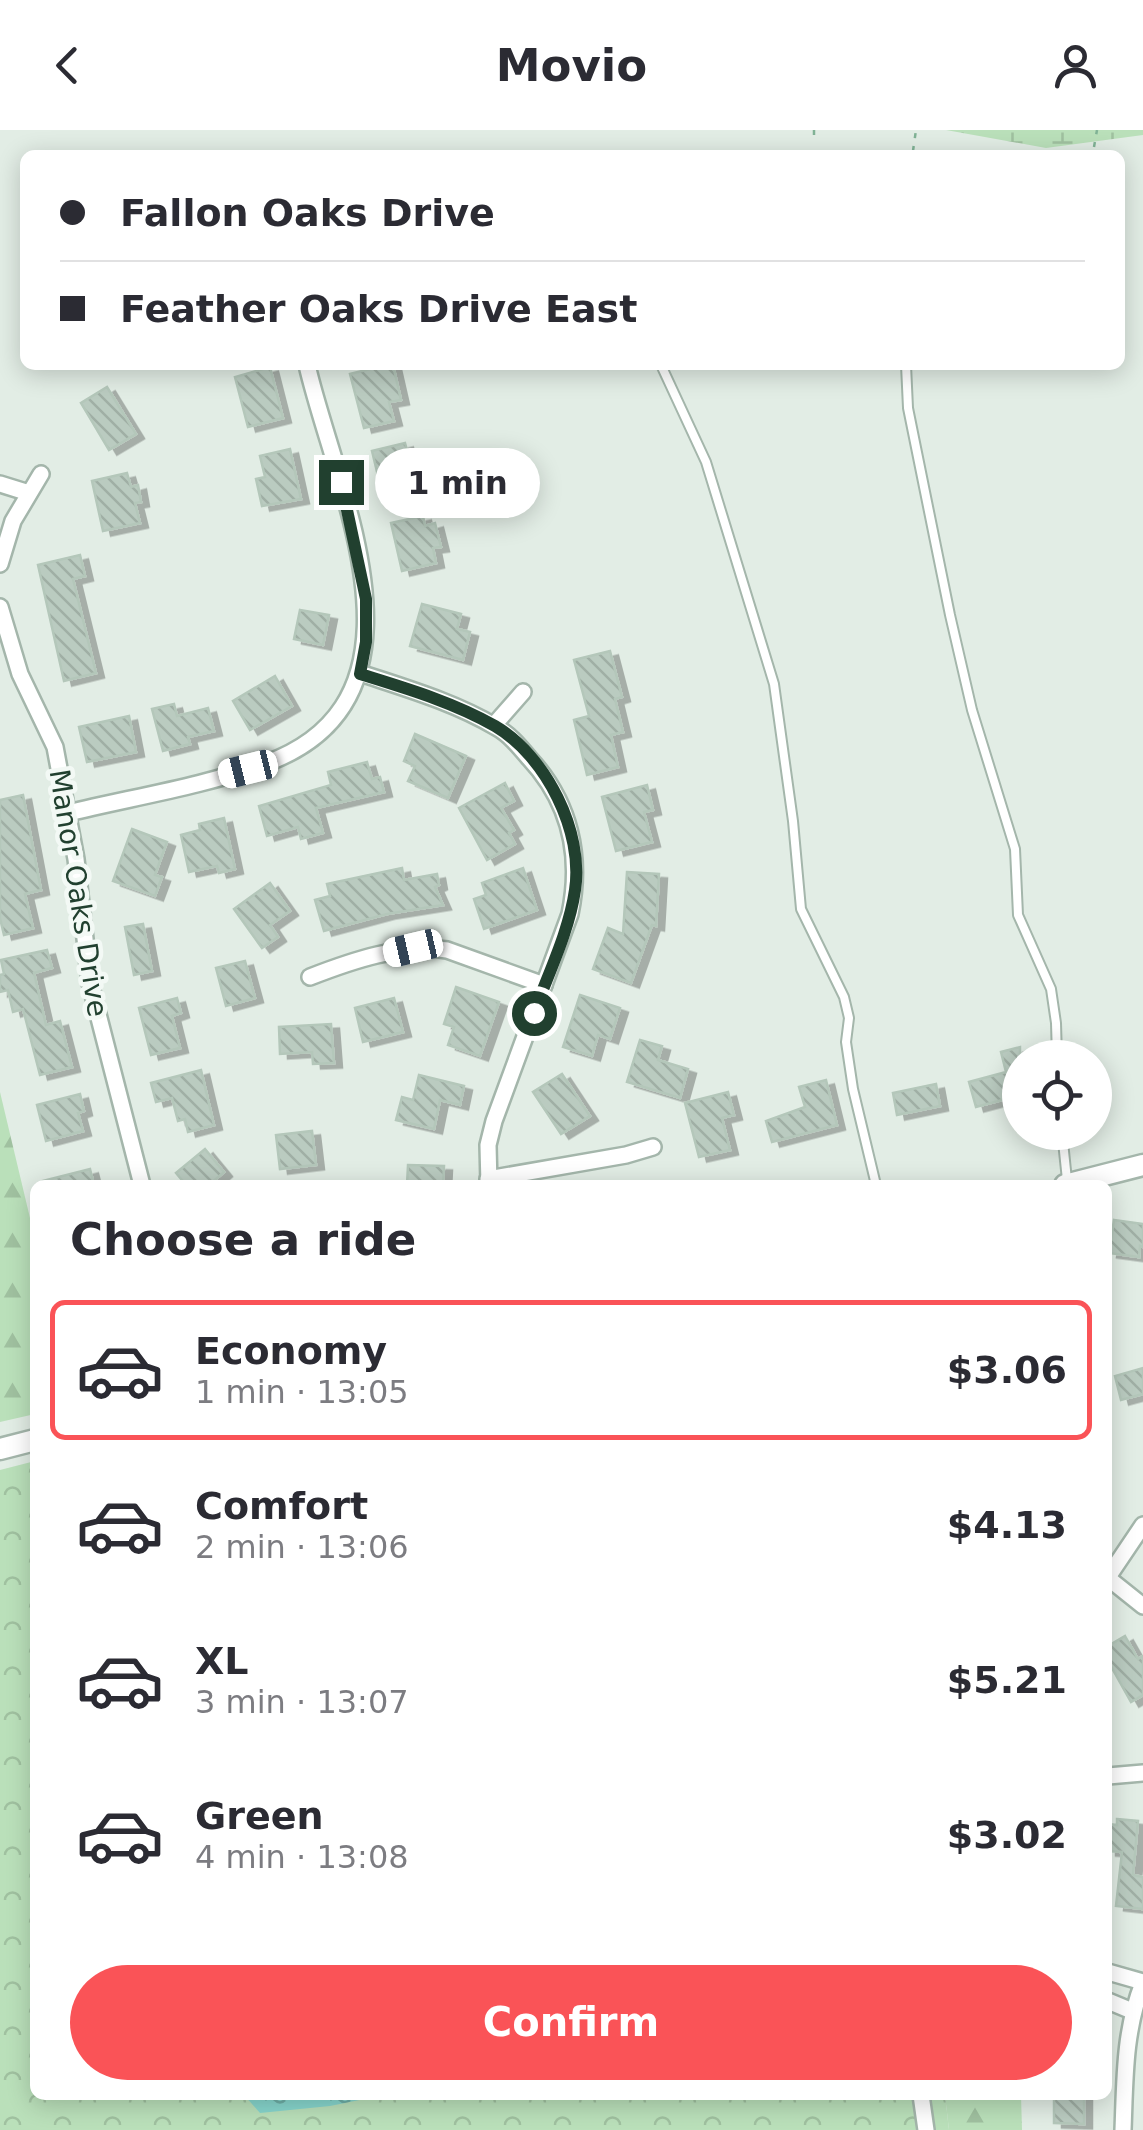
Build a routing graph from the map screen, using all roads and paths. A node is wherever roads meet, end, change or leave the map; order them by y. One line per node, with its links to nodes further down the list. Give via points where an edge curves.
1 (814, 130): 3 (path)
2 (1097, 130): 4 (path)
3 (814, 141)
4 (1094, 147)
5 (309, 370): 13 (street, via 366,599)
6 (663, 370): 26 (lane, via 706,462 774,684 801,909 844,997 853,1089)
7 (906, 370): 19 (lane, via 950,615 1015,849 1018,914 1051,989)
8 (41, 474): 10 (street)
9 (0, 484): 10 (street)
10 (29, 493): 11 (street)
11 (0, 564)
12 (0, 607): 16 (street, Manor Oaks Drive, via 20,674 55,747)
13 (360, 674): 15 (street); 16 (street, via 320,730 270,762)
14 (523, 692): 15 (street)
15 (494, 725): 18 (street, via 546,776 570,828 576,887)
16 (68, 813): 23 (street, Manor Oaks Drive, via 90,984)
17 (310, 978): 18 (street, via 433,948)
18 (544, 984): 24 (street, via 494,1121)
19 (1056, 1040)
20 (653, 1147): 25 (street)
21 (1063, 1150): 27 (lane)
22 (1143, 1165): 28 (street)
23 (141, 1180)
24 (488, 1180)
25 (498, 1180)
26 (875, 1180)
27 (1066, 1180)
28 (1085, 1180)
29 (30, 1441): 30 (street)
30 (0, 1448)
31 (1143, 1525): 32 (street)
32 (1112, 1571)
33 (1112, 1580): 34 (street)
34 (1143, 1606)
35 (1143, 1773): 36 (street)
36 (1112, 1776)
37 (1112, 1973): 38 (street)
38 (1143, 1983): 40 (street)
39 (1112, 2003): 40 (street)
40 (1132, 2011): 43 (street)
41 (922, 2100): 42 (street)
42 (926, 2130)
43 (1123, 2130)

